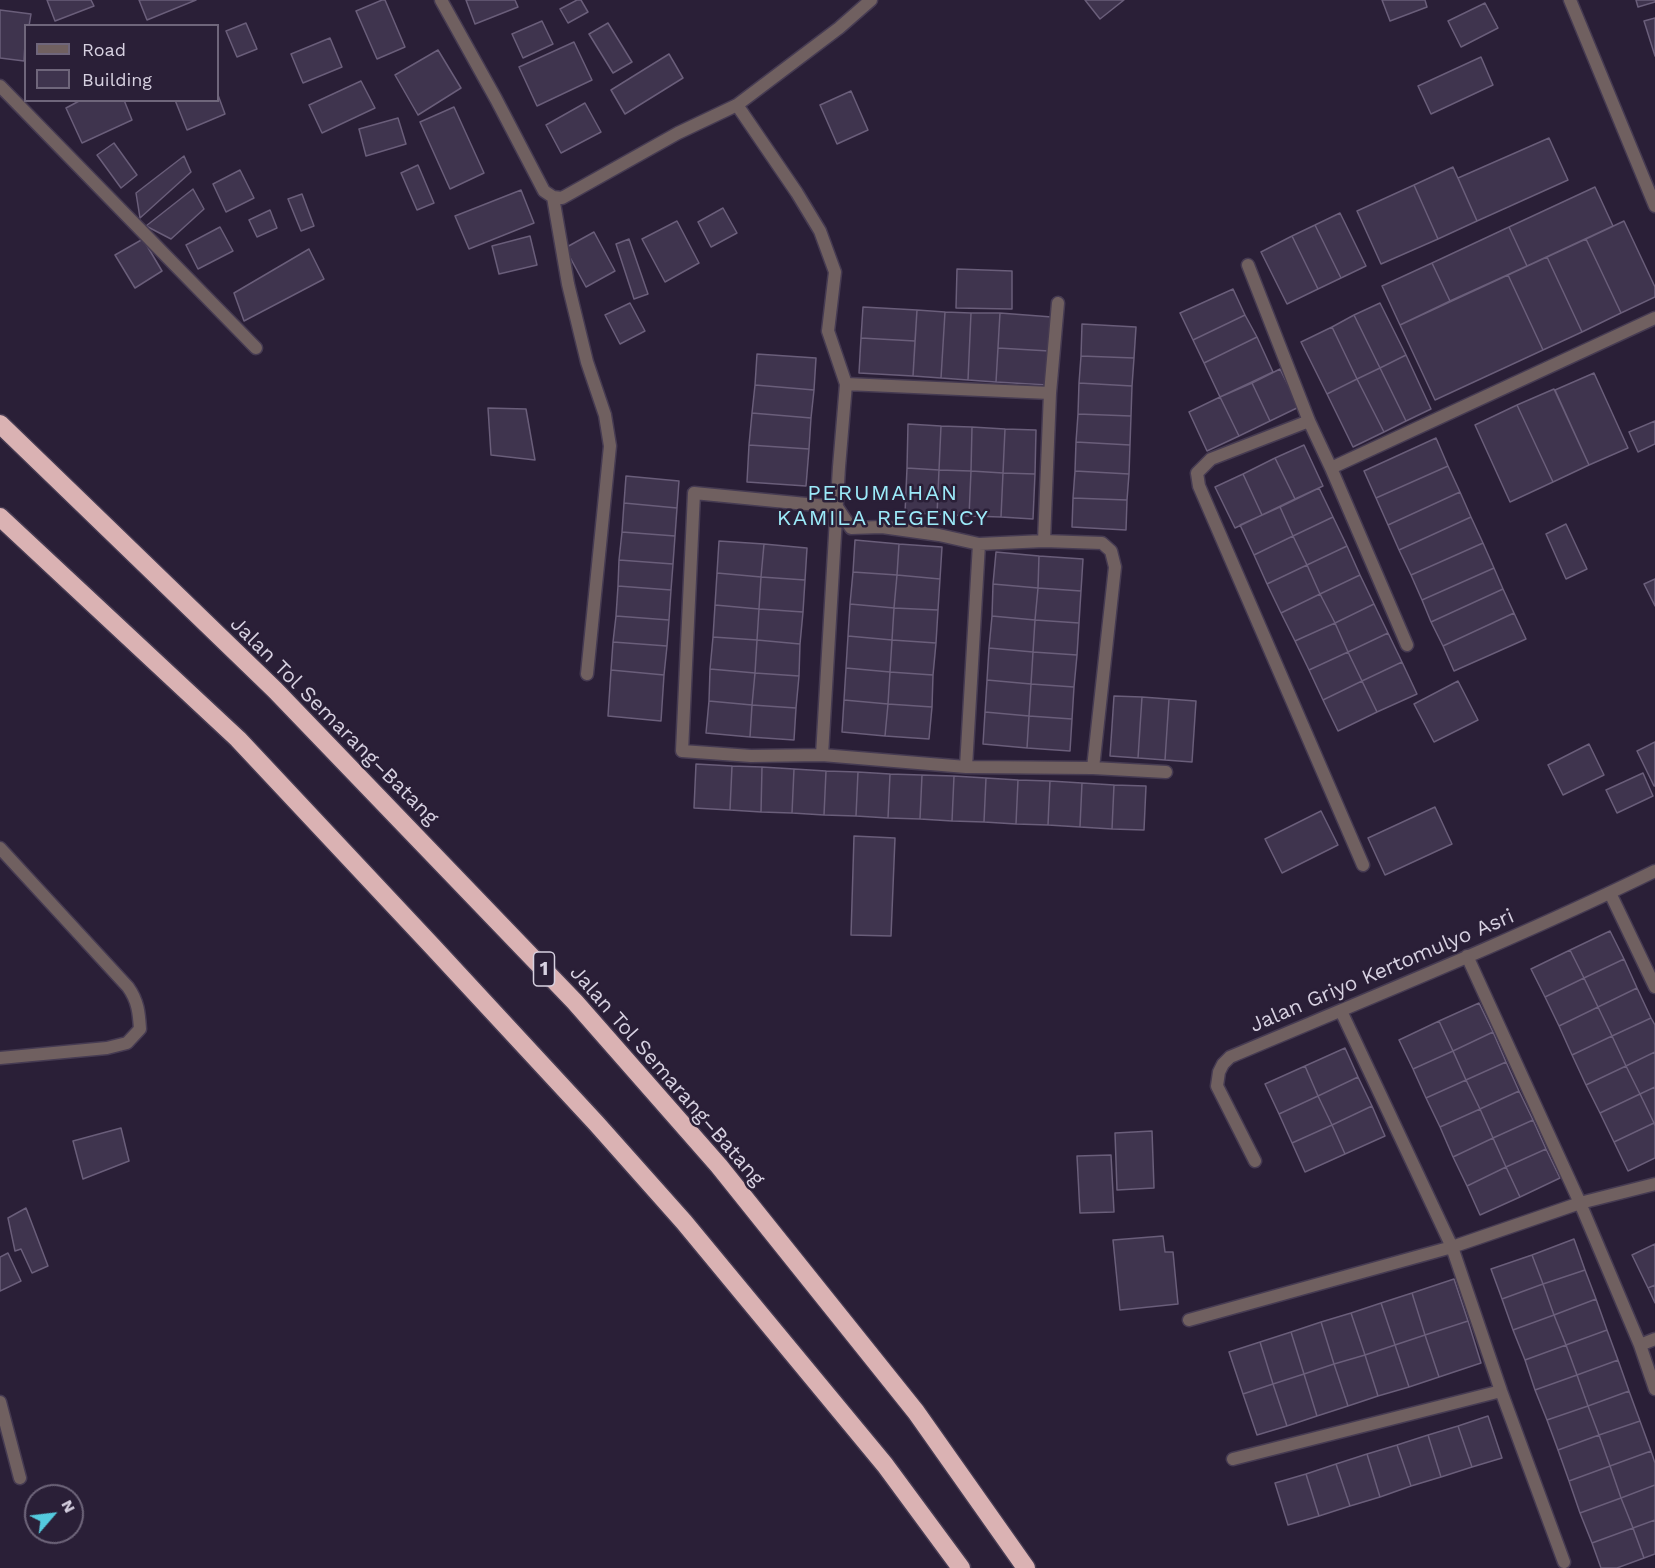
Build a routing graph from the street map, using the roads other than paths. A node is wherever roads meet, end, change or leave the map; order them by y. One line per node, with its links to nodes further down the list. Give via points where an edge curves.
1 (441, 0): 6 (street, via 544,191)
2 (871, 0): 5 (street)
3 (1570, 0): 7 (street)
4 (0, 86): 11 (street)
5 (737, 105): 6 (street, via 562,198); 12 (street, via 820,231 835,272 828,331)
6 (553, 197): 22 (street, via 568,284 610,446)
7 (1654, 203)
8 (1248, 265): 14 (street)
9 (1058, 303): 13 (street)
10 (1655, 318): 16 (street)
11 (256, 348)
12 (846, 384): 13 (street); 17 (street)
13 (1050, 393): 19 (street)
14 (1309, 421): 16 (street); 28 (street, via 1211,459 1197,473 1199,486)
15 (0, 424): 49 (highway, Jalan Tol Semarang–Batang / 1, via 275,690 575,1002 719,1166 908,1403)
16 (1331, 468): 21 (street)
17 (837, 507): 20 (street, via 851,528 882,527); 23 (street); 23 (street, via 694,494 682,751 751,756)
18 (0, 517): 48 (highway, via 237,739 596,1123 885,1465)
19 (1044, 541): 20 (street); 25 (street, via 1102,543 1111,551 1115,567)
20 (979, 544): 24 (street)
21 (1407, 645)
22 (587, 674)
23 (822, 755): 24 (street)
24 (966, 767): 25 (street)
25 (1093, 768): 26 (street)
26 (1166, 772)
27 (0, 848): 34 (street, via 135,996 140,1029 127,1043 106,1048)
28 (1364, 865)
29 (1655, 871): 30 (street, Jalan Griyo Kertomulyo Asri)
30 (1610, 893): 31 (street, Jalan Griyo Kertomulyo Asri); 32 (street)
31 (1467, 956): 33 (street, Jalan Griyo Kertomulyo Asri); 37 (street)
32 (1655, 987)
33 (1341, 1011): 35 (street, Jalan Griyo Kertomulyo Asri, via 1230,1057 1223,1064 1217,1086); 38 (street)
34 (0, 1058)
35 (1255, 1161)
36 (1655, 1184): 37 (street)
37 (1580, 1203): 38 (street); 41 (street)
38 (1452, 1247): 39 (street); 43 (street)
39 (1189, 1320)
40 (1655, 1339): 41 (street)
41 (1640, 1346): 42 (street)
42 (1655, 1389)
43 (1501, 1391): 45 (street); 47 (street)
44 (0, 1402): 46 (street)
45 (1233, 1459)
46 (20, 1478)
47 (1564, 1562)
48 (961, 1568)
49 (1026, 1568)

